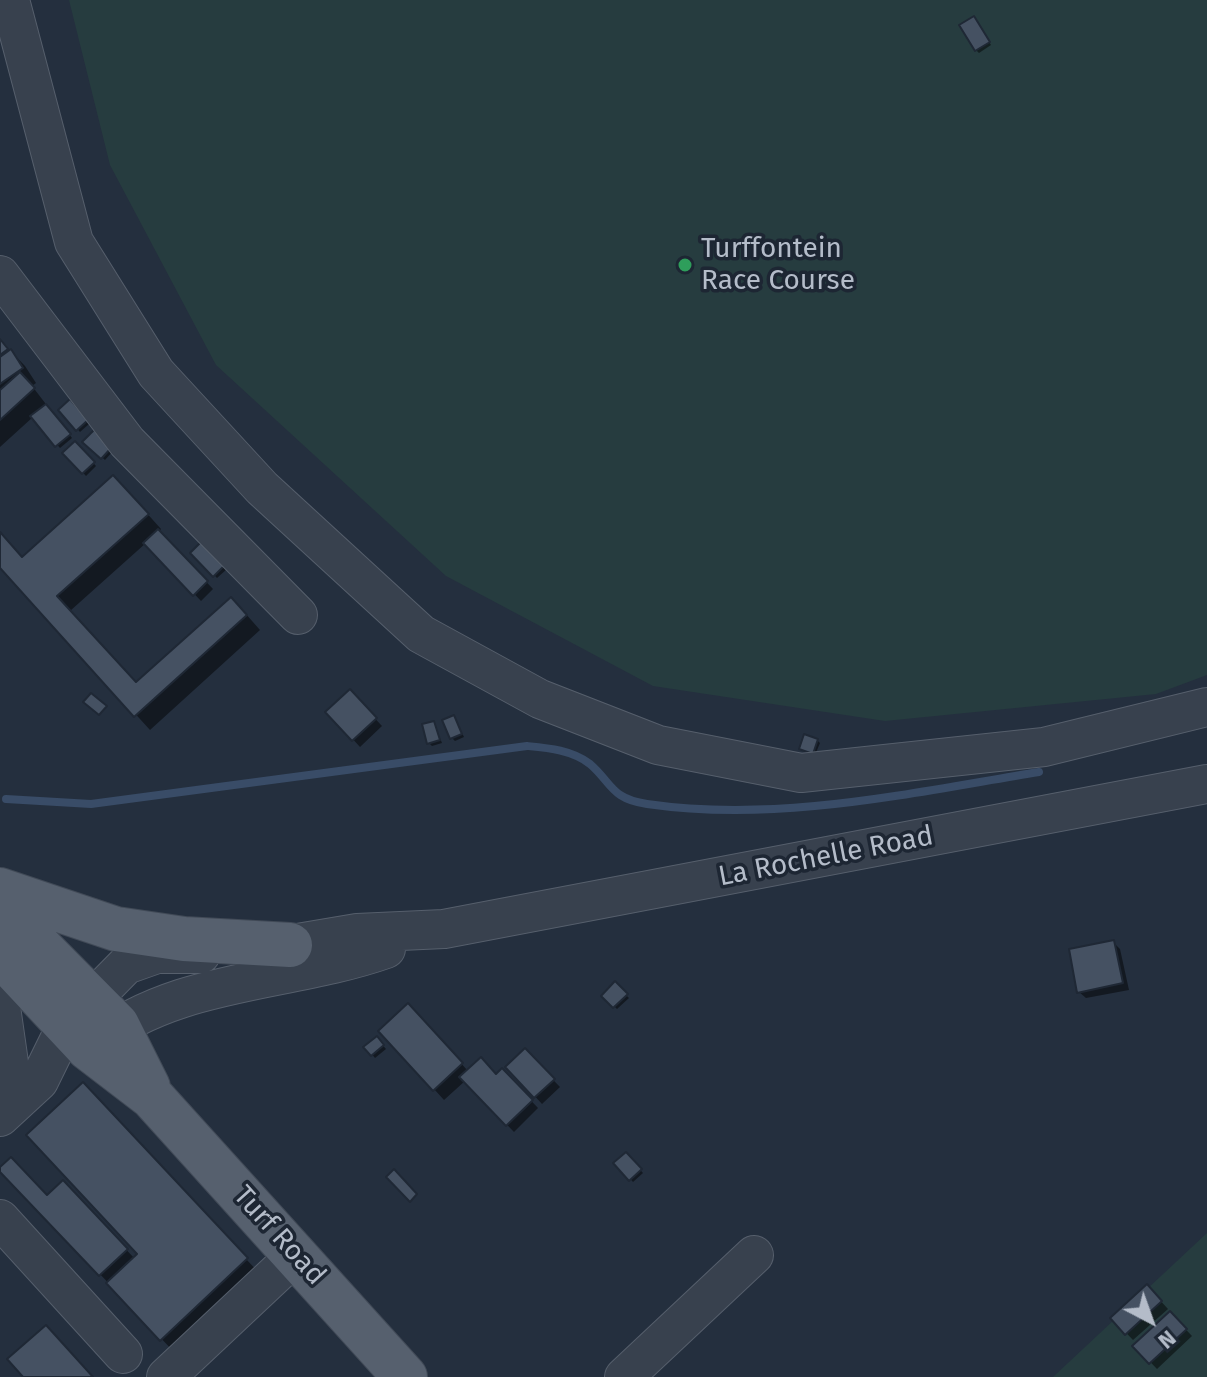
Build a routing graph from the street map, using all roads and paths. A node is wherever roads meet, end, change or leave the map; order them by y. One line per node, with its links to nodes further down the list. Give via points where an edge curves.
1 (10, 0): 4 (street, via 74,242 156,373 262,488 421,634 540,699 658,745 801,773 1044,747)
2 (0, 275): 3 (street, via 127,442)
3 (298, 615)
4 (1207, 707)
5 (1207, 784): 8 (street, La Rochelle Road)
6 (0, 890): 9 (main road, via 116,929)
7 (0, 907): 11 (main road, Turf Road)
8 (444, 929): 9 (street, La Rochelle Road, via 357,933); 11 (street, La Rochelle Road, via 374,953 185,998)
9 (290, 945): 11 (street, La Rochelle Road, via 142,957)
10 (0, 954): 11 (main road, Turf Road)
11 (58, 1013): 12 (street); 12 (street, via 57,1073); 14 (main road, Turf Road, via 152,1097)
12 (16, 1090)
13 (0, 1219): 16 (street)
14 (296, 1255): 17 (street); 18 (main road, Turf Road)
15 (754, 1255): 19 (street)
16 (123, 1354)
17 (166, 1377)
18 (405, 1377)
19 (624, 1377)

